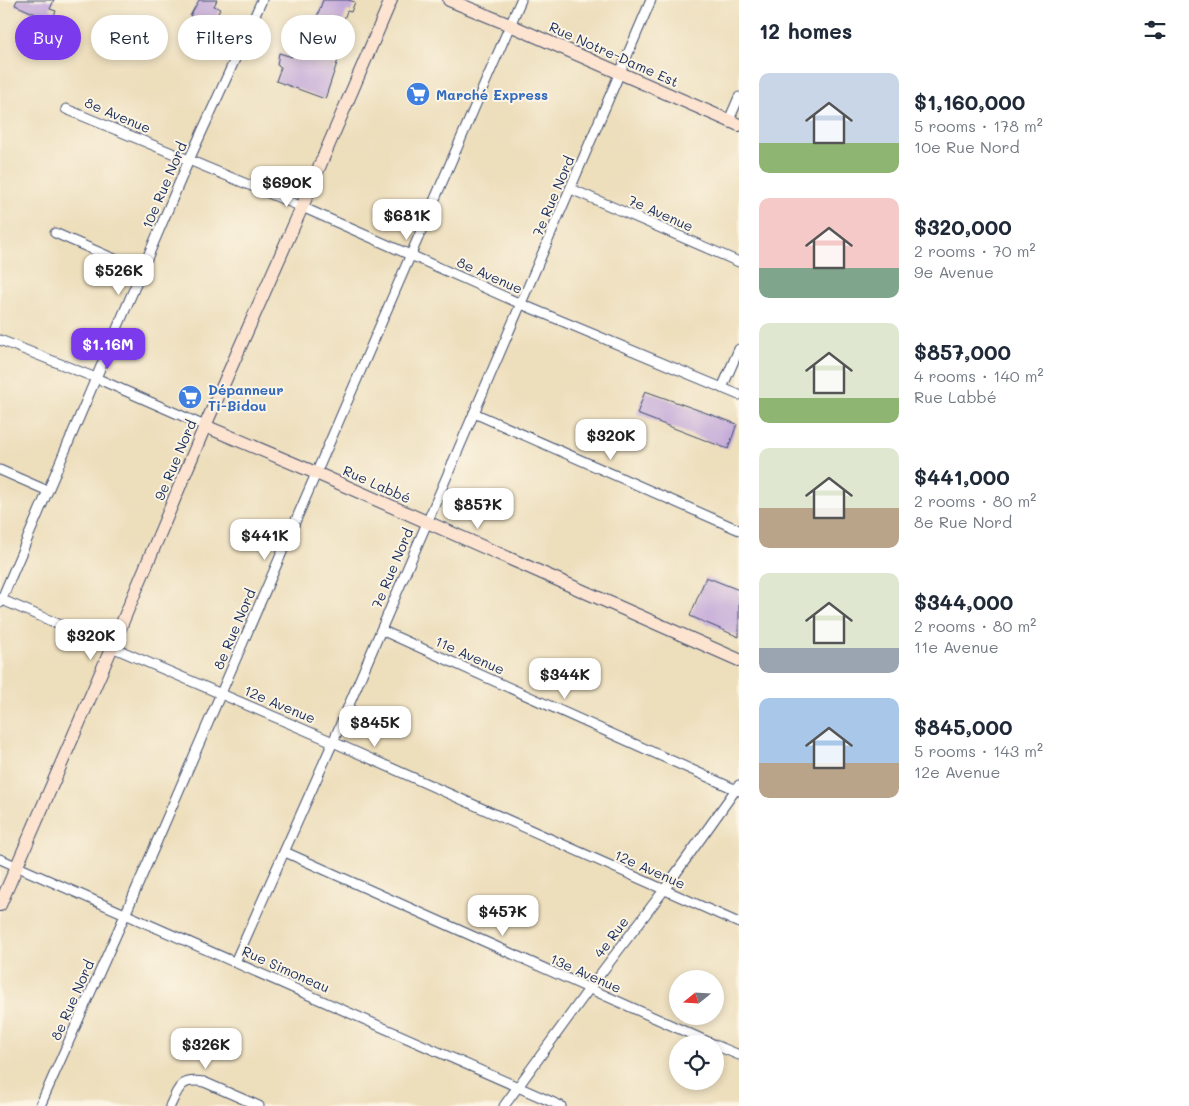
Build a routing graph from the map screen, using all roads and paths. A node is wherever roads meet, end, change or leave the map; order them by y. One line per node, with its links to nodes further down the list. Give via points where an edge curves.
1 (262, 0): 11 (street, 10e Rue Nord)
2 (391, 0): 13 (street, 9e Rue Nord)
3 (449, 0): 6 (street, Rue Notre-Dame Est)
4 (521, 0): 6 (street, 8e Rue Nord)
5 (651, 0): 7 (street, 7e Rue Nord)
6 (510, 25): 7 (street, Rue Notre-Dame Est); 15 (street, 8e Rue Nord)
7 (620, 73): 10 (street, Rue Notre-Dame Est); 12 (street, 7e Rue Nord)
8 (739, 96): 10 (street)
9 (66, 108): 11 (street, 8e Avenue)
10 (734, 122)
11 (189, 160): 13 (street, 8e Avenue); 17 (street, 10e Rue Nord)
12 (571, 189): 16 (street, 7e Avenue); 18 (street, 7e Rue Nord)
13 (302, 207): 15 (street, 8e Avenue); 25 (street, 9e Rue Nord)
14 (55, 233): 17 (street)
15 (411, 255): 18 (street, 8e Avenue); 27 (street, 8e Rue Nord)
16 (739, 262)
17 (142, 271): 21 (street, 10e Rue Nord)
18 (521, 304): 22 (street, 8e Avenue); 24 (street, 7e Rue Nord)
19 (0, 340): 21 (street, Rue Labbé)
20 (739, 349): 22 (street)
21 (96, 378): 25 (street, Rue Labbé); 28 (street, 10e Rue Nord)
22 (722, 388): 23 (street, 8e Avenue)
23 (739, 395)
24 (474, 413): 29 (street, 7e Rue Nord); 30 (street)
25 (205, 426): 27 (street, Rue Labbé); 33 (street, 9e Rue Nord)
26 (0, 470): 28 (street)
27 (316, 473): 29 (street, Rue Labbé); 35 (street, 8e Rue Nord)
28 (48, 491): 31 (street, 10e Rue Nord)
29 (426, 523): 32 (street, 7e Rue Nord); 34 (street, Rue Labbé)
30 (739, 530)
31 (1, 601): 33 (street, 12e Avenue)
32 (381, 630): 36 (street, 7e Rue Nord); 37 (street, 11e Avenue)
33 (112, 646): 35 (street, 12e Avenue); 40 (street, 9e Rue Nord)
34 (739, 660)
35 (221, 694): 36 (street, 12e Avenue); 43 (street, 8e Rue Nord)
36 (333, 742): 38 (street, 7e Rue Nord); 41 (street, 12e Avenue)
37 (738, 788): 41 (street, 4e Rue)
38 (285, 852): 45 (street, 7e Rue Nord); 46 (street, 13e Avenue)
39 (0, 859): 40 (street, Rue Simoneau)
40 (17, 866): 42 (street, 9e Rue Nord); 43 (street, Rue Simoneau)
41 (664, 890): 44 (street, 12e Avenue); 46 (street, 4e Rue)
42 (0, 905)
43 (125, 915): 45 (street, Rue Simoneau); 51 (street, 8e Rue Nord)
44 (739, 923)
45 (235, 962): 50 (street, Rue Simoneau)
46 (589, 989): 47 (street, 13e Avenue); 50 (street, 4e Rue)
47 (694, 1035)
48 (724, 1048): 49 (street, 13e Avenue)
49 (739, 1055)
50 (518, 1087): 54 (street, 4e Rue); 55 (street, Rue Simoneau)
51 (40, 1106)
52 (170, 1106): 53 (street, via 178,1088 194,1080)
53 (259, 1106)
54 (504, 1106)
55 (561, 1106)

